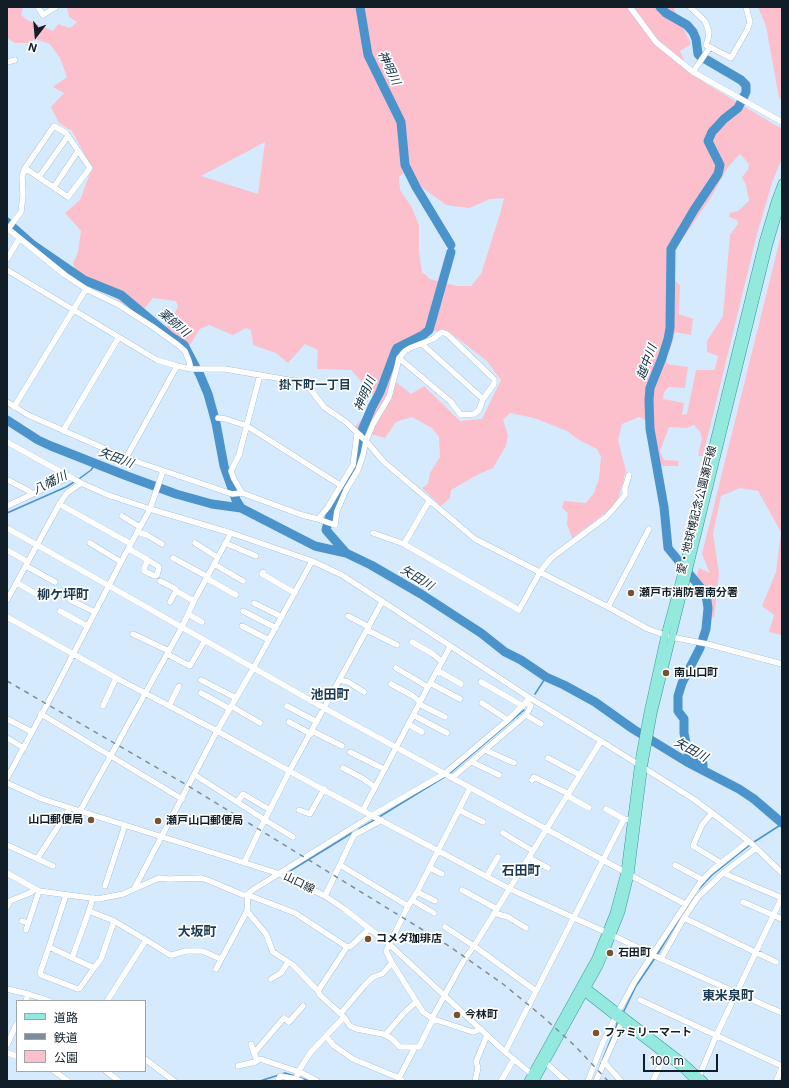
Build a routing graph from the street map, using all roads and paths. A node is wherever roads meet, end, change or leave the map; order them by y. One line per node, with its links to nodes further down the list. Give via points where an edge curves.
1 (38, 7): 2 (street, via 43,15)
2 (56, 7)
3 (630, 7): 9 (street, via 656,42)
4 (690, 7): 6 (street, via 705,21 709,32 706,45)
5 (746, 7): 6 (street, via 750,22 731,58)
6 (710, 47): 9 (street)
7 (15, 60): 8 (street)
8 (7, 62)
9 (695, 70): 10 (street, via 732,95)
10 (782, 122)
11 (68, 136): 12 (street); 13 (street, via 54,126); 14 (street)
12 (78, 151): 16 (street); 16 (street, via 90,168 68,197)
13 (25, 168): 14 (street); 18 (street, via 22,176 21,212)
14 (39, 177): 16 (street)
15 (782, 183): 108 (main road, 愛・地球博記念公園瀬戸線, via 763,242)
16 (54, 187)
17 (782, 200): 108 (main road, 愛・地球博記念公園瀬戸線, via 686,582)
18 (8, 229): 19 (street)
19 (19, 239): 20 (street); 22 (street, via 65,276)
20 (7, 259)
21 (7, 270): 23 (street)
22 (86, 288): 23 (street); 28 (street, via 119,305 178,345 189,361)
23 (73, 309): 24 (street); 32 (street)
24 (119, 337): 27 (street, via 158,360); 35 (street)
25 (422, 344): 26 (street, via 405,351); 30 (street); 30 (street, via 442,332 447,334 494,379 494,384)
26 (399, 358): 30 (street, via 450,401 461,414 474,414 479,410); 37 (street, via 389,397)
27 (177, 366): 28 (street); 39 (street)
28 (190, 369): 29 (street, via 225,369)
29 (260, 375): 34 (street); 36 (street, via 300,382 308,386 324,406 346,422)
30 (483, 399)
31 (7, 402): 32 (street)
32 (14, 407): 35 (street)
33 (218, 418): 34 (street)
34 (247, 426): 45 (street); 46 (street, via 239,455 231,471)
35 (63, 431): 39 (street)
36 (357, 434): 37 (street); 45 (street, via 353,465)
37 (366, 441): 48 (street, via 379,457); 53 (street, via 358,470 337,511 335,525)
38 (7, 442): 42 (street)
39 (126, 458): 40 (street)
40 (162, 472): 46 (street, via 232,494); 51 (street)
41 (629, 475): 76 (street, via 625,495 606,517 551,558)
42 (70, 478): 44 (street); 47 (street)
43 (8, 480): 47 (street)
44 (80, 483): 49 (street, via 67,493); 51 (street, via 108,495)
45 (340, 485): 53 (street)
46 (242, 493): 53 (street)
47 (32, 494): 50 (street)
48 (429, 501): 63 (street); 76 (street, via 475,539)
49 (59, 504): 64 (street); 65 (street)
50 (7, 506)
51 (151, 508): 55 (street); 57 (street)
52 (122, 516): 55 (street)
53 (318, 519)
54 (7, 528): 64 (street)
55 (139, 529): 62 (street); 65 (street)
56 (649, 529): 93 (street)
57 (231, 533): 61 (street); 71 (street)
58 (373, 533): 63 (street)
59 (90, 543): 72 (street)
60 (195, 543): 68 (street)
61 (225, 543): 67 (street); 68 (street)
62 (162, 544)
63 (404, 544): 76 (street, via 519,610)
64 (38, 545): 73 (street); 82 (street)
65 (130, 547): 70 (street); 72 (street)
66 (7, 550): 73 (street)
67 (256, 556)
68 (217, 557): 74 (street)
69 (173, 558): 77 (street)
70 (148, 560)
71 (312, 561): 84 (street); 91 (street, via 342,575)
72 (121, 562): 82 (street)
73 (27, 564): 80 (street); 81 (street)
74 (214, 564): 77 (street); 79 (street)
75 (263, 572): 84 (street, via 262,574)
76 (540, 572): 93 (street)
77 (207, 578): 85 (street); 89 (street)
78 (160, 581): 83 (street)
79 (243, 581)
80 (55, 582)
81 (16, 583): 86 (street); 87 (street)
82 (109, 586): 96 (street); 104 (street)
83 (176, 591): 89 (street); 90 (street)
84 (295, 593): 98 (street)
85 (236, 595)
86 (43, 598)
87 (7, 600)
88 (70, 600): 96 (street)
89 (194, 601): 97 (street)
90 (170, 602)
91 (382, 602): 106 (street); 113 (street)
92 (254, 603): 98 (street)
93 (608, 607): 108 (street, via 643,627)
94 (243, 610): 105 (street)
95 (60, 611): 102 (street)
96 (94, 612): 102 (street)
97 (188, 614): 101 (street); 104 (street)
98 (282, 616): 105 (street)
99 (348, 616): 106 (street)
100 (7, 617): 115 (street)
101 (202, 622)
102 (87, 626): 115 (street)
103 (242, 626): 110 (street)
104 (182, 627): 109 (street); 114 (street)
105 (276, 628): 110 (street)
106 (368, 628): 112 (street); 123 (street)
107 (133, 634): 114 (street)
108 (668, 636): 117 (street); 169 (main road, 愛・地球博記念公園瀬戸線, via 650,713)
109 (205, 640): 114 (street, via 190,666); 118 (street)
110 (269, 640): 118 (street)
111 (412, 642): 116 (street)
112 (397, 645)
113 (450, 647): 116 (street); 134 (street)
114 (168, 652): 130 (street)
115 (73, 653): 121 (street); 142 (street)
116 (442, 662): 120 (street)
117 (782, 664)
118 (254, 667): 132 (street); 141 (street)
119 (396, 668): 127 (street)
120 (437, 670): 126 (street); 127 (street)
121 (116, 678): 130 (street); 137 (street)
122 (201, 680): 132 (street)
123 (339, 680): 129 (street, via 348,682); 141 (street)
124 (481, 682): 134 (street)
125 (391, 684): 135 (street, via 413,696)
126 (461, 684)
127 (429, 685): 133 (street); 135 (street)
128 (179, 686): 138 (street)
129 (364, 692)
130 (146, 693): 138 (street); 165 (street)
131 (201, 693): 140 (street)
132 (236, 698): 140 (street)
133 (460, 699)
134 (526, 702): 144 (street, via 532,706); 147 (street); 159 (street)
135 (419, 703): 143 (street); 145 (street)
136 (482, 703): 147 (street)
137 (102, 705)
138 (169, 706): 153 (street)
139 (287, 706): 149 (street)
140 (231, 708): 150 (street); 153 (street)
141 (324, 708): 149 (street); 161 (street)
142 (42, 714): 154 (street); 165 (street)
143 (413, 715): 151 (street); 157 (street)
144 (526, 716): 152 (street); 163 (street)
145 (445, 717)
146 (7, 719): 154 (street)
147 (508, 720): 173 (street)
148 (289, 722): 155 (street)
149 (317, 722): 155 (street)
150 (260, 723)
151 (408, 724): 156 (street); 161 (street)
152 (541, 724)
153 (217, 731): 172 (street); 174 (street)
154 (32, 732): 162 (street)
155 (312, 732): 160 (street); 172 (street)
156 (422, 732)
157 (447, 733)
158 (7, 738): 162 (street)
159 (601, 741): 169 (street); 176 (street)
160 (342, 746)
161 (396, 747): 171 (street); 173 (street)
162 (24, 748): 177 (street)
163 (485, 750): 167 (street); 168 (street)
164 (350, 752): 171 (street)
165 (110, 756): 185 (street); 194 (street)
166 (548, 758): 176 (street)
167 (472, 762): 175 (street); 178 (street)
168 (514, 763)
169 (642, 764): 195 (street); 199 (main road, 愛・地球博記念公園瀬戸線); 226 (main road, 愛・地球博記念公園瀬戸線)
170 (343, 768): 181 (street)
171 (384, 769): 181 (street)
172 (290, 770): 183 (street); 190 (street)
173 (444, 774): 178 (street); 196 (street)
174 (195, 775): 185 (street); 186 (street)
175 (499, 775)
176 (580, 775): 184 (street)
177 (7, 778)
178 (451, 778): 182 (street)
179 (532, 780): 184 (street, via 534,776)
180 (7, 783): 187 (street, 山口線)
181 (375, 787): 192 (street)
182 (470, 788): 193 (street); 202 (street)
183 (324, 789): 191 (street, via 310,814); 192 (street)
184 (568, 795): 188 (street); 202 (street)
185 (182, 799): 204 (street)
186 (237, 802): 190 (street, via 243,794); 197 (street)
187 (70, 808): 194 (street, 山口線); 212 (street)
188 (590, 808)
189 (606, 809): 198 (street)
190 (270, 810): 197 (street)
191 (299, 810)
192 (362, 810): 196 (street)
193 (458, 810): 200 (street); 208 (street)
194 (80, 811): 201 (street, 山口線)
195 (712, 813): 206 (street); 215 (street, via 702,825 693,846)
196 (378, 818): 208 (street); 216 (street, via 354,835); 224 (street)
197 (265, 820): 205 (street); 214 (street)
198 (624, 820): 199 (street); 213 (street)
199 (632, 820): 226 (main road, 愛・地球博記念公園瀬戸線)
200 (483, 822)
201 (126, 825): 204 (street, 山口線); 229 (street)
202 (547, 829): 209 (street); 213 (street)
203 (503, 834): 209 (street)
204 (162, 837): 214 (street, 山口線); 230 (street)
205 (293, 837)
206 (752, 844): 215 (street); 222 (street); 223 (street)
207 (7, 845): 212 (street)
208 (439, 850): 219 (street); 227 (street)
209 (533, 851): 211 (street)
210 (498, 857): 227 (street)
211 (529, 858): 220 (street); 231 (street)
212 (37, 859): 218 (street)
213 (603, 860): 226 (street); 251 (street)
214 (244, 863): 224 (street, 山口線)
215 (721, 863): 228 (street)
216 (340, 865): 237 (street); 244 (street)
217 (675, 865): 228 (street)
218 (53, 866)
219 (430, 868): 225 (street); 234 (street)
220 (548, 868)
221 (7, 873): 232 (street)
222 (723, 873): 238 (street); 252 (street, via 698,897)
223 (782, 873)
224 (280, 874): 236 (street, via 257,886); 237 (street, 山口線)
225 (442, 874)
226 (627, 874): 243 (street); 261 (main road, 愛・地球博記念公園瀬戸線, via 621,912)
227 (487, 876): 231 (street)
228 (703, 880): 243 (street)
229 (105, 886)
230 (134, 889): 236 (street, via 159,878 201,878); 239 (street, via 113,897)
231 (510, 889): 248 (street); 251 (street)
232 (36, 890): 235 (street); 245 (street, via 10,901); 256 (street)
233 (462, 890): 248 (street)
234 (417, 892): 240 (street); 241 (street)
235 (66, 895): 239 (street); 265 (street)
236 (248, 895): 247 (street); 266 (street, via 295,913)
237 (324, 896): 259 (street, 山口線)
238 (782, 897): 250 (street)
239 (93, 898): 246 (street)
240 (412, 900): 244 (street); 249 (street)
241 (435, 902)
242 (743, 902): 250 (street)
243 (685, 904): 268 (street)
244 (408, 906): 263 (street)
245 (7, 907)
246 (88, 911): 255 (street); 269 (street)
247 (247, 911): 270 (street); 272 (street, via 266,934 273,952)
248 (496, 911): 258 (street); 264 (street)
249 (434, 913)
250 (773, 915): 253 (street); 267 (street)
251 (573, 918): 261 (street); 281 (street)
252 (684, 918): 267 (street); 271 (street)
253 (782, 919)
254 (22, 921): 256 (street)
255 (114, 921): 262 (street); 275 (street, via 101,959)
256 (28, 923): 260 (street)
257 (445, 927): 264 (street)
258 (526, 928)
259 (369, 929): 263 (street, 山口線); 266 (street)
260 (26, 930)
261 (609, 933): 268 (street); 279 (main road, 愛・地球博記念公園瀬戸線, via 606,950)
262 (146, 940): 270 (street, via 170,955 202,951); 287 (street)
263 (389, 944): 274 (street, via 386,951); 284 (street, 山口線)
264 (474, 946): 281 (street); 284 (street)
265 (48, 947): 269 (street); 275 (street, via 41,975 78,989)
266 (347, 947): 280 (street)
267 (756, 953): 273 (street); 282 (street)
268 (653, 954): 271 (street); 292 (street)
269 (72, 958): 275 (street)
270 (221, 959): 276 (street)
271 (661, 959): 282 (street)
272 (288, 962): 277 (street, via 280,973); 280 (street)
273 (776, 962)
274 (392, 963): 289 (street); 293 (street, via 382,974 373,977 364,986)
275 (94, 968)
276 (216, 969)
277 (271, 979)
278 (7, 989): 283 (street)
279 (584, 989): 292 (main road); 313 (main road, 愛・地球博記念公園瀬戸線); 320 (main road, 愛・地球博記念公園瀬戸線)
280 (318, 991): 293 (street)
281 (536, 991): 306 (street)
282 (737, 992): 291 (street); 302 (street)
283 (28, 994): 285 (street); 286 (street)
284 (444, 995): 294 (street); 297 (street, 山口線)
285 (26, 1000)
286 (47, 1000)
287 (108, 1000)
288 (640, 1000): 302 (street)
289 (416, 1002): 294 (street); 299 (street)
290 (303, 1006): 307 (street, via 289,1022 284,1018)
291 (782, 1013)
292 (617, 1014): 295 (main road); 322 (main road, via 683,1062); 331 (street)
293 (342, 1015): 299 (street, via 350,1026); 301 (street)
294 (432, 1018): 297 (street, via 473,1032); 305 (street, via 419,1047)
295 (622, 1022): 308 (main road); 312 (street)
296 (16, 1025): 298 (street)
297 (481, 1029): 300 (street, 山口線)
298 (9, 1033): 304 (street)
299 (385, 1035): 305 (street, via 400,1047)
300 (487, 1035): 306 (street, 山口線); 328 (street, via 476,1062 478,1068)
301 (326, 1036): 318 (street, via 310,1053); 319 (street, via 333,1045 353,1059)
302 (716, 1036): 315 (street); 322 (street)
303 (251, 1044): 307 (street)
304 (7, 1045)
305 (415, 1047): 319 (street)
306 (505, 1052): 310 (street, 山口線)
307 (254, 1053): 311 (street)
308 (665, 1055): 322 (main road); 334 (street)
309 (146, 1060): 325 (street)
310 (514, 1060): 320 (street, 山口線); 329 (street)
311 (257, 1061): 314 (street); 318 (street, via 260,1059)
312 (604, 1062): 332 (street); 333 (street)
313 (546, 1063): 320 (main road, 愛・地球博記念公園瀬戸線); 330 (street)
314 (238, 1066)
315 (782, 1067): 335 (street)
316 (55, 1072): 323 (street)
317 (107, 1072): 324 (street)
318 (298, 1072): 321 (street); 327 (street)
319 (400, 1079)
320 (533, 1079)
321 (299, 1080): 326 (street, via 280,1076)
322 (699, 1080)
323 (68, 1081)
324 (119, 1081)
325 (174, 1081)
326 (278, 1081)
327 (317, 1081)
328 (475, 1081)
329 (501, 1081)
330 (566, 1081)
331 (588, 1081)
332 (596, 1081)
333 (620, 1081)
334 (653, 1081)
335 (776, 1081)

